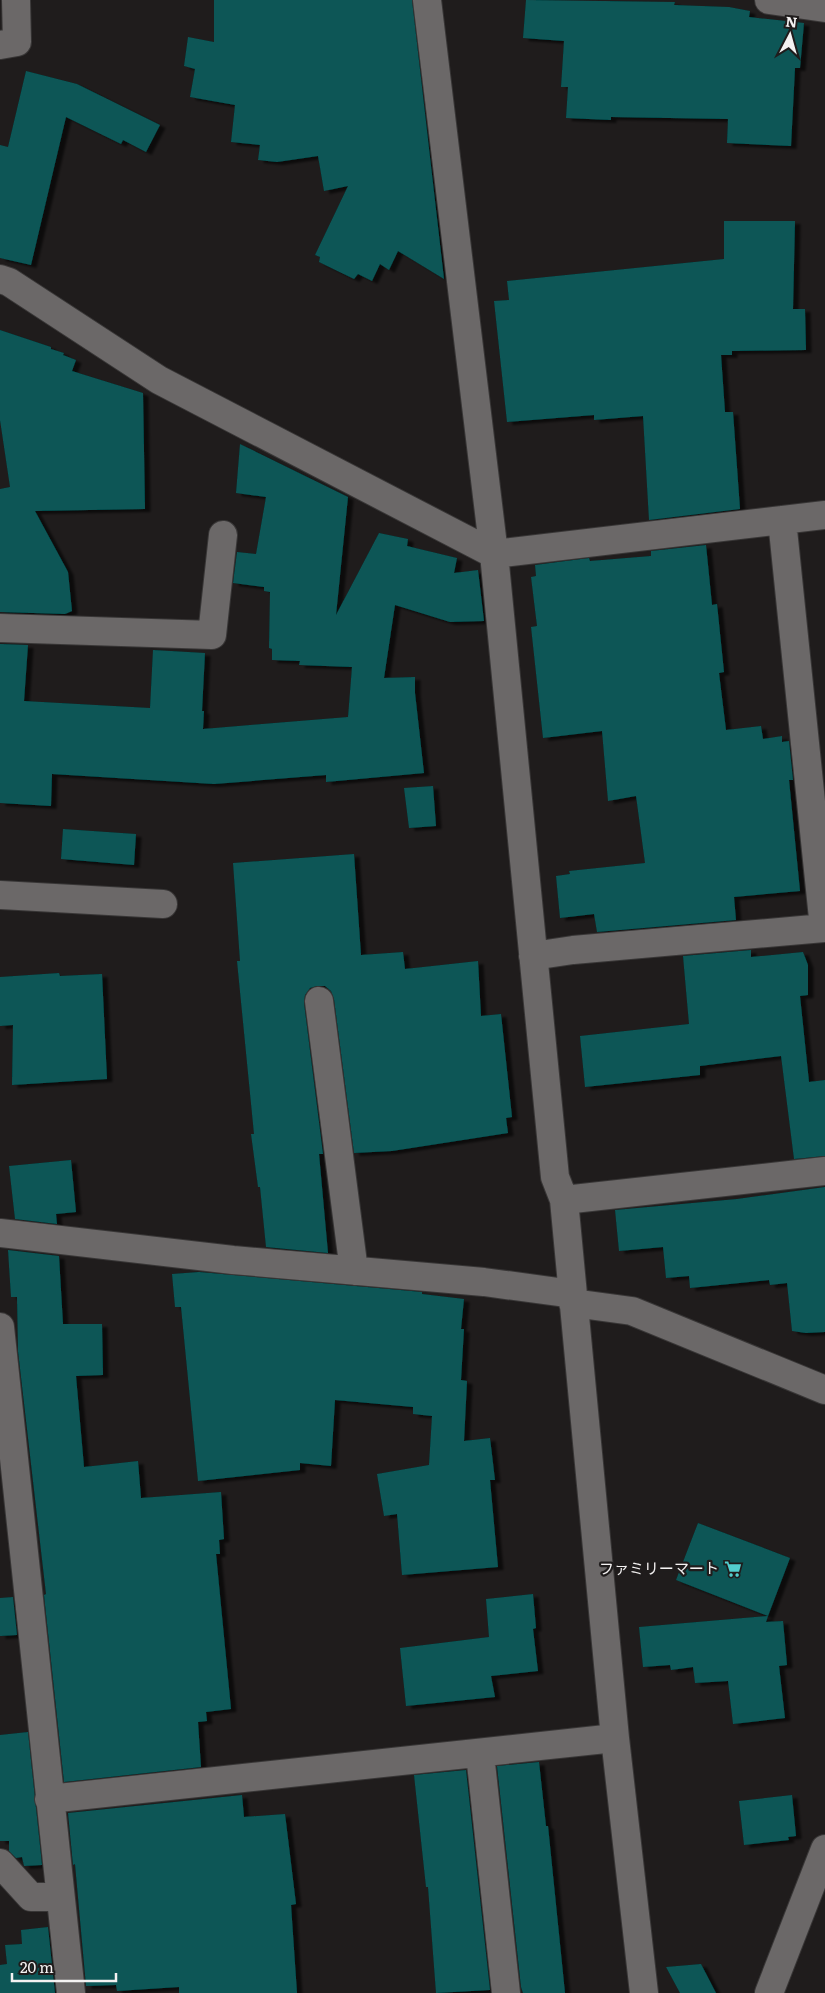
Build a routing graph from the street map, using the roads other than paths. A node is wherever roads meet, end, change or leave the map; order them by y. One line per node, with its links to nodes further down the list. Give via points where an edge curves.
1 (16, 0): 5 (street, via 17,42)
2 (427, 0): 10 (street)
3 (769, 0): 4 (street)
4 (825, 8)
5 (0, 45)
6 (0, 279): 10 (street, via 159,380)
7 (825, 515): 8 (street)
8 (782, 520): 10 (street); 14 (street)
9 (223, 535): 11 (street, via 212,635)
10 (494, 554): 15 (street)
11 (0, 628)
12 (0, 895): 13 (street)
13 (163, 904)
14 (824, 934): 15 (street, via 572,950)
15 (534, 956): 18 (street, via 555,1178)
16 (319, 1001): 20 (street)
17 (825, 1171): 18 (street)
18 (564, 1200): 21 (street)
19 (0, 1233): 20 (street)
20 (354, 1270): 21 (street, via 484,1282)
21 (573, 1298): 23 (street, via 632,1311); 24 (street)
22 (0, 1327): 26 (street)
23 (825, 1390)
24 (616, 1738): 25 (street); 32 (street)
25 (480, 1754): 26 (street); 31 (street)
26 (49, 1799): 29 (street)
27 (825, 1849): 33 (street)
28 (0, 1863): 29 (street, via 31,1897)
29 (60, 1897): 30 (street)
30 (71, 1993)
31 (506, 1993)
32 (644, 1993)
33 (769, 1993)

